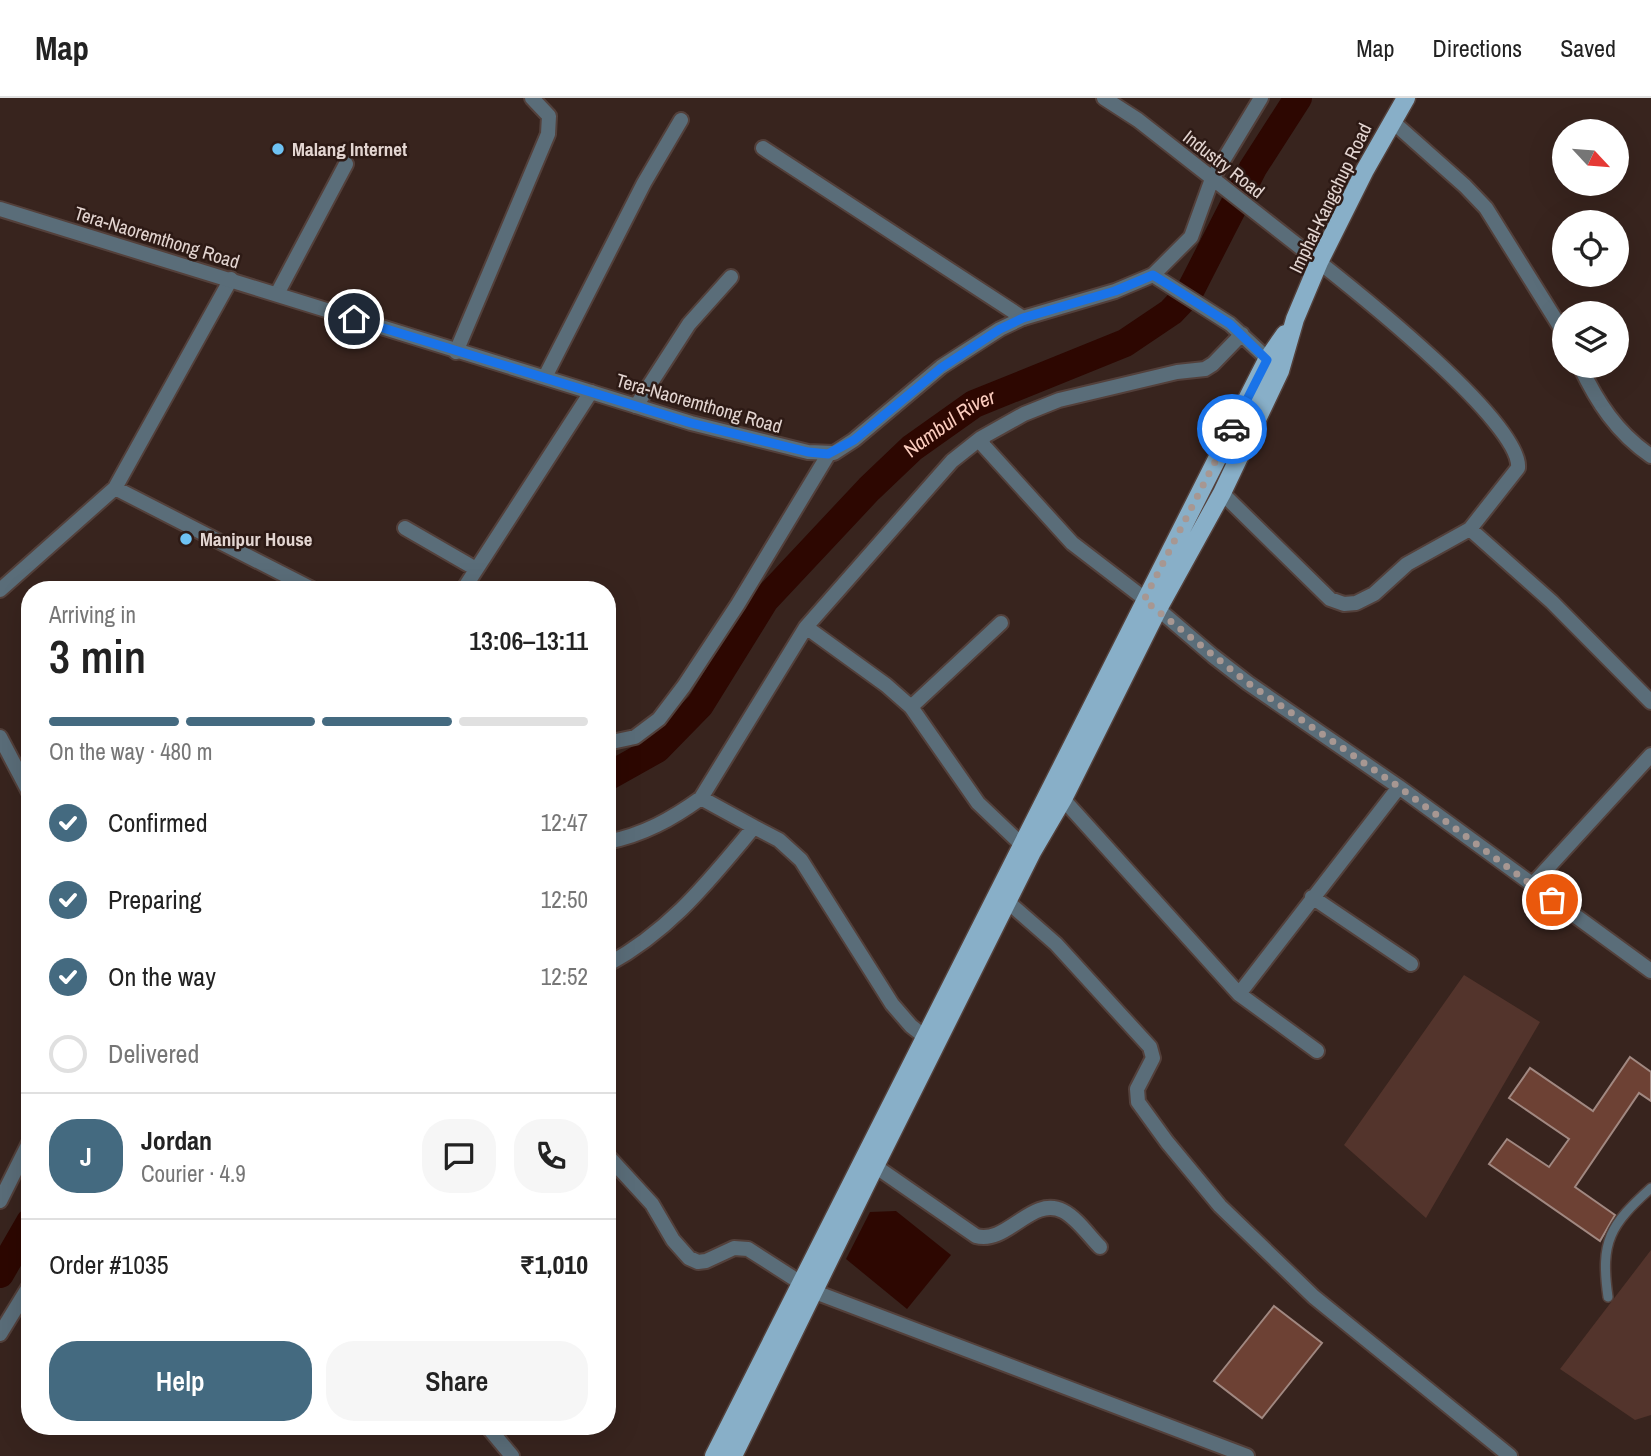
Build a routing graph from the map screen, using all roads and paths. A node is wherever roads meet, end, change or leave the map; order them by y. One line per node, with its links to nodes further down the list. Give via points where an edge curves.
1 (532, 98): 19 (street, via 548,116 548,134)
2 (1104, 98): 9 (street, Industry Road)
3 (1261, 98): 9 (street)
4 (1406, 98): 6 (main road, Imphal-Kangchup Road)
5 (681, 120): 21 (street, via 643,183)
6 (1392, 121): 11 (main road, Imphal-Kangchup Road); 16 (street, via 1486,208)
7 (764, 148): 17 (street)
8 (346, 164): 15 (street)
9 (1212, 179): 11 (street, Industry Road); 12 (street, via 1191,237)
10 (0, 209): 14 (street, Tera-Naoremthong Road)
11 (1319, 262): 20 (main road, Imphal-Kangchup Road); 31 (street, Industry Road, via 1387,316 1477,401 1517,453 1516,474)
12 (1153, 275): 17 (street); 18 (street)
13 (731, 277): 24 (street, via 689,324)
14 (231, 279): 15 (street, Tera-Naoremthong Road); 28 (street)
15 (277, 294): 19 (street, Tera-Naoremthong Road)
16 (1552, 315)
17 (1023, 318): 26 (street, via 941,368 854,440)
18 (1242, 334): 20 (street); 25 (street, via 1205,369 1059,400)
19 (456, 352): 21 (street, Tera-Naoremthong Road)
20 (1274, 365): 29 (main road); 36 (main road)
21 (545, 377): 23 (street, Tera-Naoremthong Road)
22 (1586, 378): 27 (street, via 1607,416)
23 (591, 392): 24 (street, Tera-Naoremthong Road); 32 (street)
24 (636, 406): 26 (street, Tera-Naoremthong Road)
25 (981, 438): 36 (street, via 1055,527); 38 (street, via 952,461)
26 (828, 454): 42 (street, via 676,697 659,719 635,737)
27 (1651, 456)
28 (116, 488): 33 (street); 35 (street)
29 (1222, 493): 31 (street, via 1321,591 1344,604 1374,594 1406,564); 36 (main road)
30 (405, 528): 32 (street)
31 (1470, 529): 39 (street, via 1552,601)
32 (476, 569): 34 (street)
33 (297, 581)
34 (469, 581)
35 (0, 590)
36 (1151, 604): 45 (street, via 1248,683); 47 (main road); 50 (main road)
37 (1002, 623): 40 (street)
38 (806, 627): 40 (street); 46 (street)
39 (1651, 702)
40 (911, 707): 50 (street, via 978,803)
41 (0, 737): 44 (street)
42 (616, 741)
43 (1651, 755): 51 (street)
44 (21, 777)
45 (1399, 787): 51 (street); 53 (street)
46 (701, 798): 48 (street); 49 (street, via 667,821)
47 (1063, 799): 52 (main road); 57 (street)
48 (754, 827): 54 (street, via 698,895 663,928); 58 (street, via 802,860 892,1004)
49 (616, 840)
50 (1021, 844): 52 (main road)
51 (1532, 886): 56 (street)
52 (1002, 897): 58 (main road); 75 (street, via 1056,944 1150,1047 1153,1058 1137,1089 1138,1102 1220,1206 1314,1297)
53 (1312, 897): 55 (street); 57 (street)
54 (616, 960)
55 (1411, 964)
56 (1651, 971)
57 (1239, 994): 59 (street)
58 (929, 1041): 62 (main road); 66 (main road)
59 (1317, 1051)
60 (21, 1159): 64 (street)
61 (616, 1165): 66 (street, via 652,1204 688,1258 706,1261 741,1247)
62 (875, 1166): 65 (street, via 976,1236 997,1235 1038,1210 1054,1208 1064,1211); 66 (main road)
63 (1651, 1188): 67 (lane, via 1611,1232 1605,1274)
64 (0, 1201)
65 (1100, 1247)
66 (808, 1287): 72 (main road); 73 (main road); 74 (street)
67 (1608, 1297)
68 (21, 1300): 69 (street)
69 (0, 1334)
70 (494, 1435): 71 (street)
71 (512, 1456)
72 (714, 1456)
73 (733, 1456)
74 (1247, 1456)
75 (1510, 1456)

